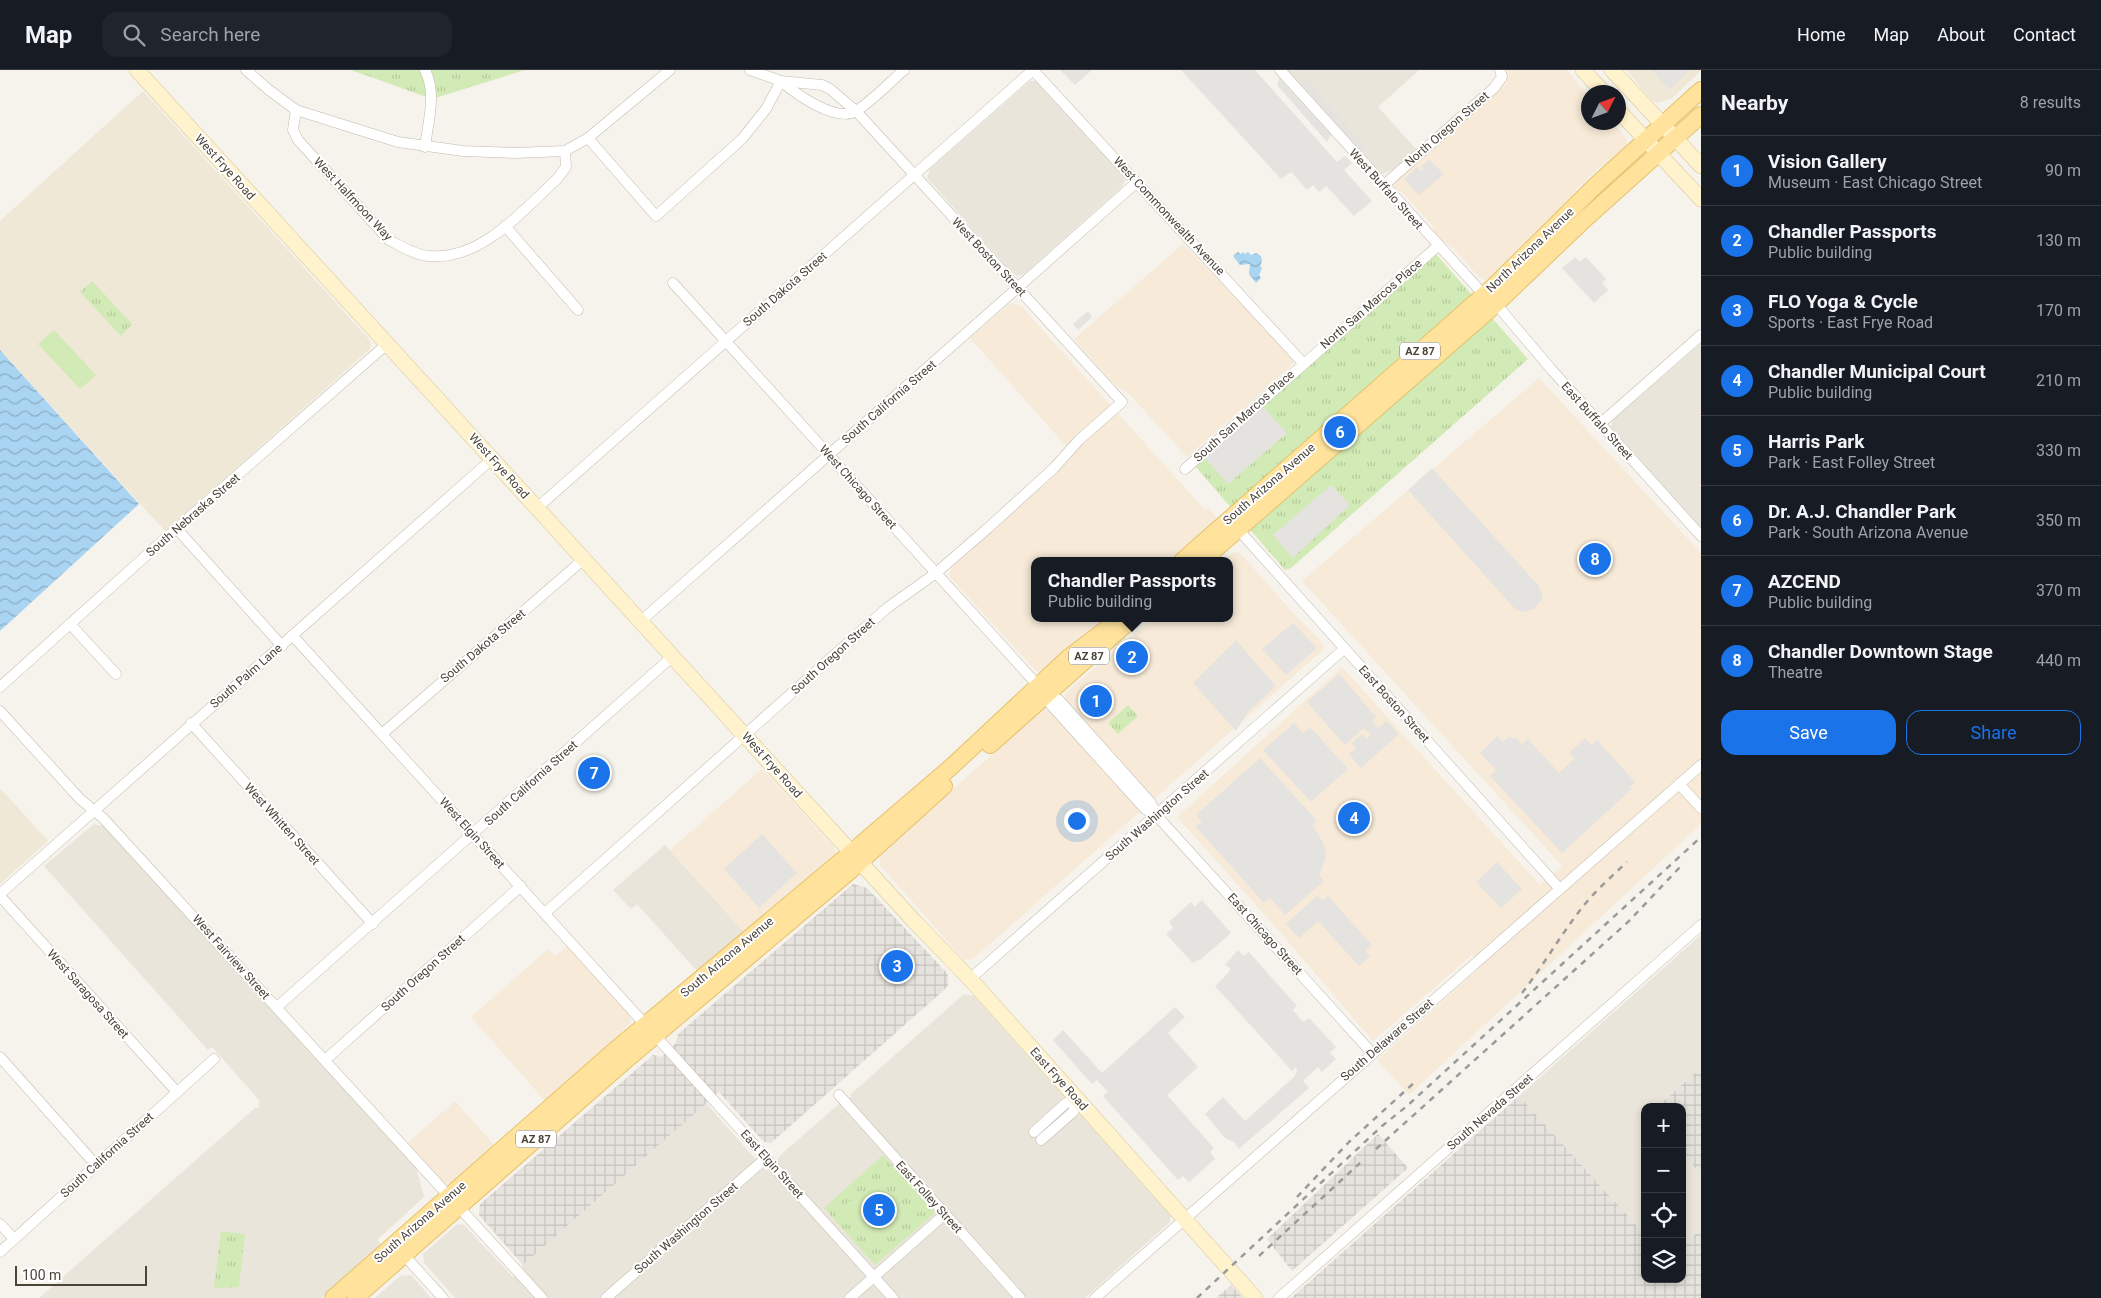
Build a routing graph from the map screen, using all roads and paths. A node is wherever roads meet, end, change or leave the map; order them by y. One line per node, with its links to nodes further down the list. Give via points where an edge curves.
1 (137, 70): 39 (street, West Frye Road)
2 (246, 70): 15 (street)
3 (425, 70): 23 (street, via 430,79 432,99)
4 (670, 70): 20 (street)
5 (750, 70): 12 (street, West Boston Street)
6 (904, 70): 16 (street)
7 (1033, 70): 27 (street, South Dakota Street); 28 (street, West Commonwealth Avenue)
8 (1280, 70): 29 (street, West Buffalo Street)
9 (1500, 70): 29 (street, North Oregon Street, via 1502,77 1494,88)
10 (1582, 70): 13 (street)
11 (1612, 70): 19 (street)
12 (781, 81): 16 (street, West Boston Street, via 822,85); 16 (street, West Boston Street, via 795,94 824,108 843,114); 20 (street, via 766,109 742,140 656,216)
13 (1596, 85)
14 (1701, 90): 19 (main road, North Arizona Avenue / AZ 87)
15 (296, 110): 23 (street, via 398,142); 31 (street, West Halfmoon Way, via 293,130 298,140 389,240 427,256 457,255 487,241)
16 (856, 111): 27 (street, West Boston Street)
17 (1701, 115): 21 (main road, North Arizona Avenue / AZ 87)
18 (1626, 119): 22 (street)
19 (1663, 125): 21 (street); 22 (main road, North Arizona Avenue / AZ 87)
20 (588, 138): 24 (street)
21 (1675, 138): 25 (main road, North Arizona Avenue / AZ 87); 26 (street)
22 (1646, 140): 25 (street); 35 (main road, North Arizona Avenue / AZ 87, via 1535,247)
23 (425, 147): 24 (street, via 514,153)
24 (565, 151): 31 (street, West Halfmoon Way, via 566,167 557,180)
25 (1659, 154): 30 (street); 35 (main road, North Arizona Avenue / AZ 87)
26 (1701, 166)
27 (915, 176): 34 (street, West Boston Street); 38 (street, South Dakota Street)
28 (1137, 182): 34 (street, South California Street); 40 (street, West Commonwealth Avenue)
29 (1384, 185): 32 (street, West Buffalo Street)
30 (1701, 199)
31 (505, 226): 36 (street)
32 (1439, 245): 35 (street, West Buffalo Street); 40 (street, North San Marcos Place)
33 (673, 283): 38 (street, West Chicago Street)
34 (1018, 288): 41 (street, West Boston Street); 44 (street, South California Street)
35 (1490, 299): 42 (main road, North Arizona Avenue / AZ 87); 43 (street, East Buffalo Street)
36 (578, 310)
37 (1701, 335): 43 (street)
38 (726, 341): 44 (street, West Chicago Street); 47 (street, South Dakota Street)
39 (387, 344): 45 (street, West Frye Road); 49 (street, South Nebraska Street)
40 (1304, 363): 46 (street, South San Marcos Place)
41 (1122, 402): 54 (street, South Oregon Street, via 1079,440 1054,468)
42 (1361, 413): 48 (main road, South Arizona Avenue / AZ 87)
43 (1600, 424): 50 (street, East Buffalo Street)
44 (829, 455): 54 (street, West Chicago Street); 55 (street, South California Street)
45 (492, 459): 47 (street, West Frye Road); 59 (street, South Palm Lane)
46 (1185, 469)
47 (537, 508): 53 (street, West Frye Road)
48 (1234, 524): 51 (main road, South Arizona Avenue / AZ 87); 52 (main road, South Arizona Avenue / AZ 87); 61 (street, East Boston Street)
49 (177, 529): 58 (street, South Nebraska Street); 60 (street)
50 (1701, 536)
51 (1188, 557)
52 (1205, 557)
53 (584, 559): 55 (street, West Frye Road); 68 (street, South Dakota Street)
54 (936, 573): 65 (street, West Chicago Street); 69 (street, South Oregon Street, via 887,608)
55 (641, 621): 62 (street, West Frye Road)
56 (1116, 622): 65 (main road, South Arizona Avenue / AZ 87, via 1080,648)
57 (1128, 622): 65 (main road, South Arizona Avenue / AZ 87)
58 (70, 624): 63 (street); 64 (street, South Nebraska Street)
59 (293, 636): 60 (street, South Palm Lane); 68 (street, West Elgin Street)
60 (282, 646): 67 (street, South Palm Lane)
61 (1344, 649): 74 (street, South Washington Street); 78 (street, East Boston Street)
62 (673, 656): 69 (street, West Frye Road); 75 (street, South California Street)
63 (116, 674)
64 (0, 687)
65 (1042, 690): 74 (street, East Chicago Street, via 1052,706 1145,809); 76 (main road, South Arizona Avenue / AZ 87)
66 (0, 711): 73 (street, West Fairview Street)
67 (191, 723): 73 (street, South Palm Lane); 81 (street, West Whitten Street)
68 (382, 734): 75 (street, West Elgin Street)
69 (745, 734): 76 (street, West Frye Road); 80 (street, South Oregon Street)
70 (1701, 765): 71 (street, South Delaware Street)
71 (1679, 784): 72 (street); 78 (street, South Delaware Street)
72 (1701, 808)
73 (93, 810): 79 (street, South Palm Lane); 84 (street, West Fairview Street)
74 (1157, 816): 83 (street, South Washington Street); 86 (street, East Chicago Street)
75 (473, 835): 77 (street, West Elgin Street); 81 (street, South California Street)
76 (856, 857): 83 (street, East Frye Road); 85 (main road, South Arizona Avenue / AZ 87)
77 (521, 886): 80 (street, West Elgin Street); 89 (street, South Oregon Street)
78 (1559, 888): 86 (street, South Delaware Street)
79 (0, 895): 90 (street, West Saragosa Street)
80 (545, 913): 85 (street, West Elgin Street)
81 (373, 924): 84 (street, South California Street)
82 (1701, 926): 114 (street, South Nevada Street)
83 (970, 980): 92 (street, East Frye Road)
84 (277, 1008): 89 (street, West Fairview Street)
85 (651, 1030): 94 (street, East Elgin Street); 96 (main road, South Arizona Avenue / AZ 87)
86 (1372, 1053): 98 (street, South Delaware Street)
87 (0, 1058): 95 (street)
88 (214, 1059): 90 (street, South California Street)
89 (325, 1060): 96 (street, West Fairview Street)
90 (177, 1092): 95 (street, South California Street)
91 (839, 1096): 97 (street, East Folley Street)
92 (1078, 1100): 93 (street, via 1073,1112); 98 (street, East Frye Road)
93 (1038, 1136)
94 (766, 1158): 103 (street, East Elgin Street); 108 (street, South Washington Street)
95 (96, 1165): 100 (street, South California Street)
96 (454, 1201): 102 (main road, South Arizona Avenue / AZ 87); 104 (main road, South Arizona Avenue / AZ 87); 107 (street, West Fairview Street)
97 (945, 1214): 103 (street); 111 (street, East Folley Street)
98 (1185, 1219): 112 (street, South Delaware Street); 113 (street, East Frye Road)
99 (0, 1224): 100 (street)
100 (14, 1239): 101 (street, South California Street)
101 (0, 1252)
102 (404, 1255): 105 (main road, South Arizona Avenue / AZ 87); 106 (street)
103 (874, 1277): 109 (street); 110 (street, East Elgin Street)
104 (333, 1298)
105 (355, 1298)
106 (443, 1298)
107 (542, 1298)
108 (606, 1298)
109 (850, 1298)
110 (893, 1298)
111 (1020, 1298)
112 (1095, 1298)
113 (1256, 1298)
114 (1279, 1298)

